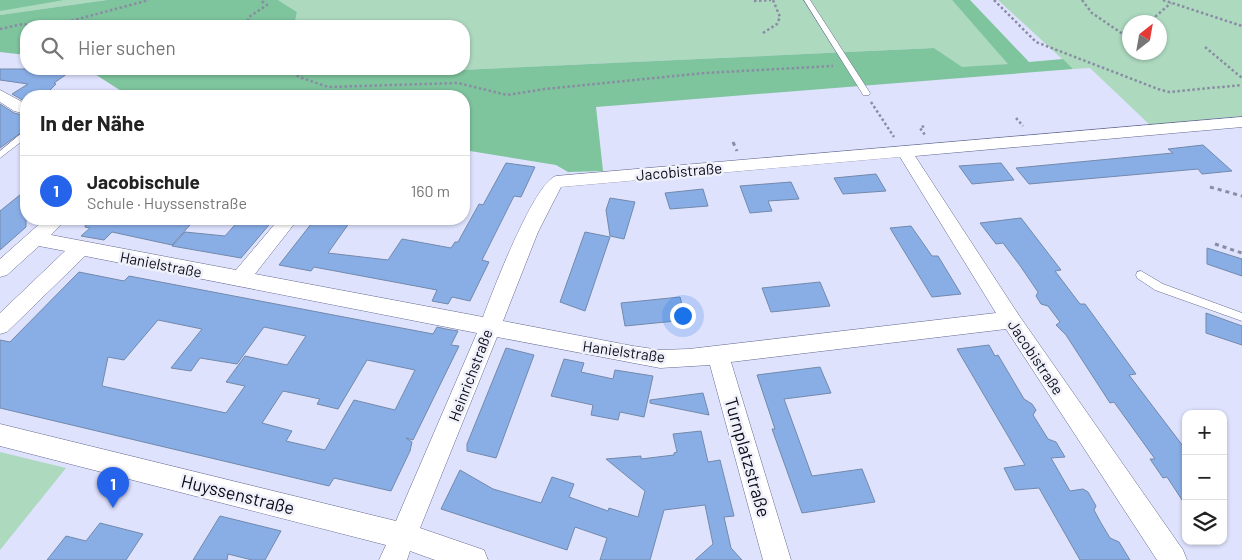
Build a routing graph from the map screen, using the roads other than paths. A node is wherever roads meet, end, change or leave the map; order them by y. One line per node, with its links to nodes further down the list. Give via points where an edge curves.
1 (807, 0): 2 (lane)
2 (866, 93)
3 (0, 95): 4 (street)
4 (20, 108)
5 (1242, 122): 7 (street, Jacobistraße)
6 (20, 139): 8 (lane)
7 (904, 151): 9 (street, Jacobistraße, via 560,181); 18 (street, Jacobistraße)
8 (0, 155)
9 (548, 190): 20 (street, Heinrichstraße)
10 (50, 225): 12 (street)
11 (284, 225): 16 (street)
12 (35, 238): 13 (street, Hanielstraße); 14 (street)
13 (82, 248): 16 (street, Hanielstraße); 19 (street)
14 (1, 267)
15 (1142, 275): 17 (lane, via 1159,287)
16 (240, 279): 20 (street, Hanielstraße)
17 (1242, 317)
18 (1011, 320): 21 (street, Hanielstraße); 27 (street, Jacobistraße)
19 (0, 326)
20 (488, 327): 21 (street, Hanielstraße, via 660,359); 23 (street, Heinrichstraße, via 483,348)
21 (718, 354): 26 (street, Turnplatzstraße)
22 (0, 434): 23 (street, Huyssenstraße)
23 (404, 536): 24 (street, Heinrichstraße); 25 (street, Huyssenstraße)
24 (393, 560)
25 (474, 560)
26 (777, 560)
27 (1172, 560)

